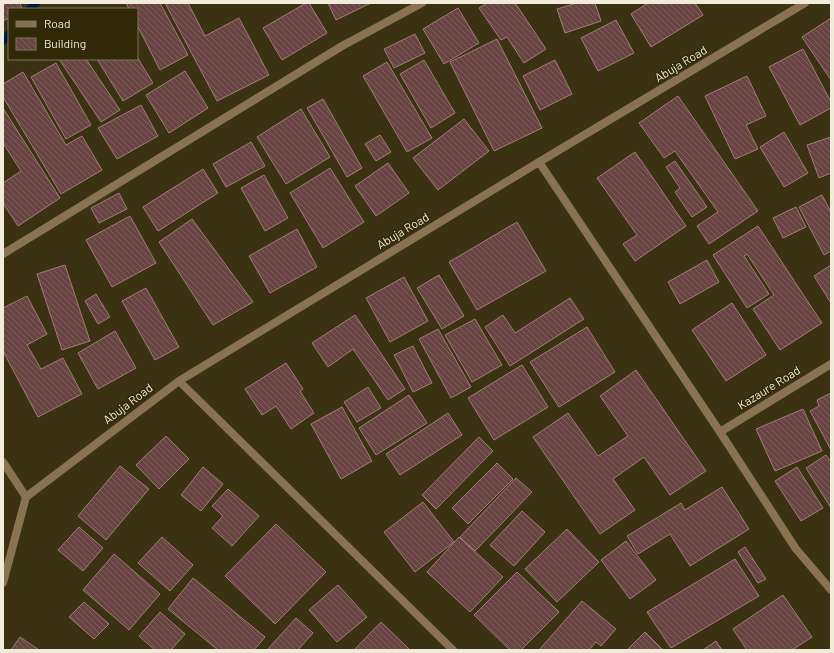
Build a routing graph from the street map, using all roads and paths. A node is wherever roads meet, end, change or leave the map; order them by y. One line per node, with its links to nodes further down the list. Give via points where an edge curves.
1 (422, 3): 4 (street, via 342,46)
2 (805, 3): 3 (street, Abuja Road)
3 (539, 162): 6 (street, Abuja Road); 7 (street)
4 (3, 254)
5 (831, 364): 7 (street, Kazaure Road)
6 (179, 381): 9 (street, Abuja Road); 12 (street)
7 (720, 432): 11 (street, via 796,549)
8 (3, 462): 9 (street)
9 (26, 497): 10 (street)
10 (3, 583)
11 (831, 590)
12 (453, 650)

